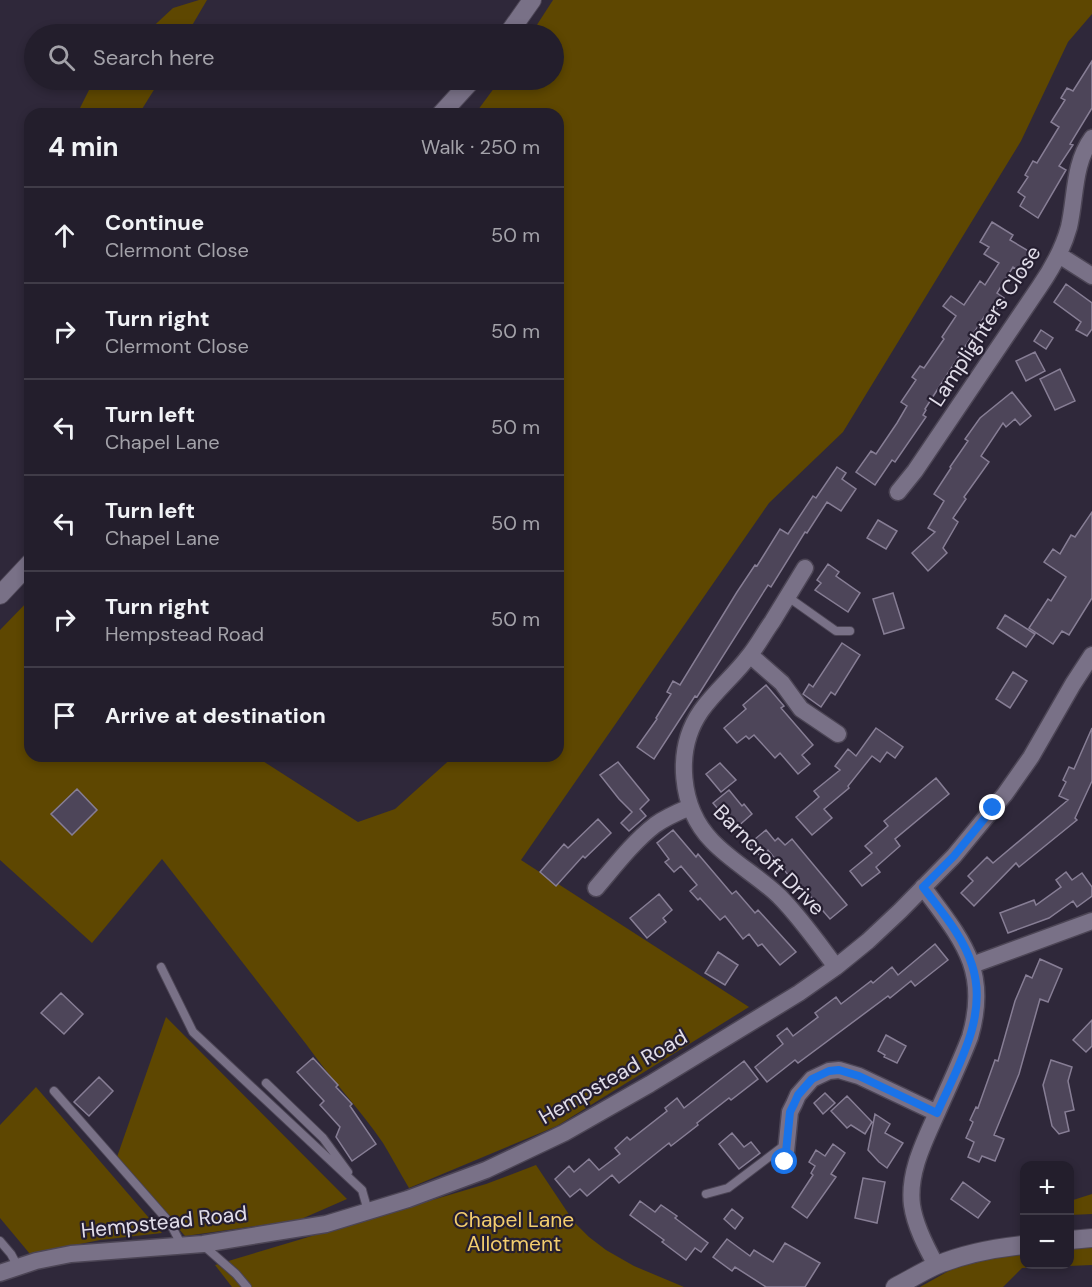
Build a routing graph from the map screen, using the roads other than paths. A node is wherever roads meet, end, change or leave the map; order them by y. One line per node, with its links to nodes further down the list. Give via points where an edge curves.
1 (532, 0): 2 (street)
2 (514, 24)
3 (463, 90): 4 (street)
4 (446, 108)
5 (1092, 138): 6 (street, Lamplighters Close, via 1080,161 1068,229)
6 (1059, 255): 7 (street); 8 (street, Lamplighters Close)
7 (1092, 276)
8 (898, 492)
9 (806, 568): 12 (street, Barncroft Drive)
10 (24, 569): 11 (street)
11 (0, 595)
12 (788, 597): 13 (lane, via 836,631); 14 (street, Barncroft Drive)
13 (850, 631)
14 (750, 655): 16 (street, via 782,682 801,709); 17 (street, Barncroft Drive, via 707,703 693,727 685,756)
15 (1092, 655): 18 (street, Hempstead Road, via 1023,770 954,856)
16 (838, 734)
17 (690, 807): 19 (street, via 655,825); 23 (street, Barncroft Drive, via 712,841 780,898)
18 (923, 887): 21 (street, via 957,934); 23 (street, Hempstead Road)
19 (596, 888)
20 (1092, 921): 21 (street)
21 (972, 964): 26 (street, via 977,994 975,1017)
22 (161, 967): 29 (lane, via 193,1032)
23 (837, 967): 31 (street, Hempstead Road, via 690,1060 564,1133 486,1170)
24 (266, 1083): 29 (lane, via 323,1138)
25 (54, 1091): 37 (lane, via 170,1223)
26 (937, 1113): 27 (street, via 859,1076 829,1071 812,1079 798,1095 790,1112); 38 (street, via 920,1152 912,1196 915,1217)
27 (788, 1143): 28 (street); 30 (lane, via 728,1188)
28 (785, 1162)
29 (362, 1190): 31 (lane)
30 (706, 1194)
31 (368, 1212): 35 (street, Hempstead Road, via 327,1224)
32 (1092, 1238): 33 (street)
33 (1074, 1240)
34 (0, 1241): 39 (lane)
35 (202, 1245): 37 (street, Hempstead Road); 41 (lane)
36 (1020, 1245): 38 (street, via 982,1250)
37 (182, 1246): 39 (street, Hempstead Road, via 71,1254)
38 (936, 1265): 42 (street)
39 (18, 1267): 40 (street, Hempstead Road)
40 (0, 1273)
41 (247, 1287)
42 (895, 1287)

